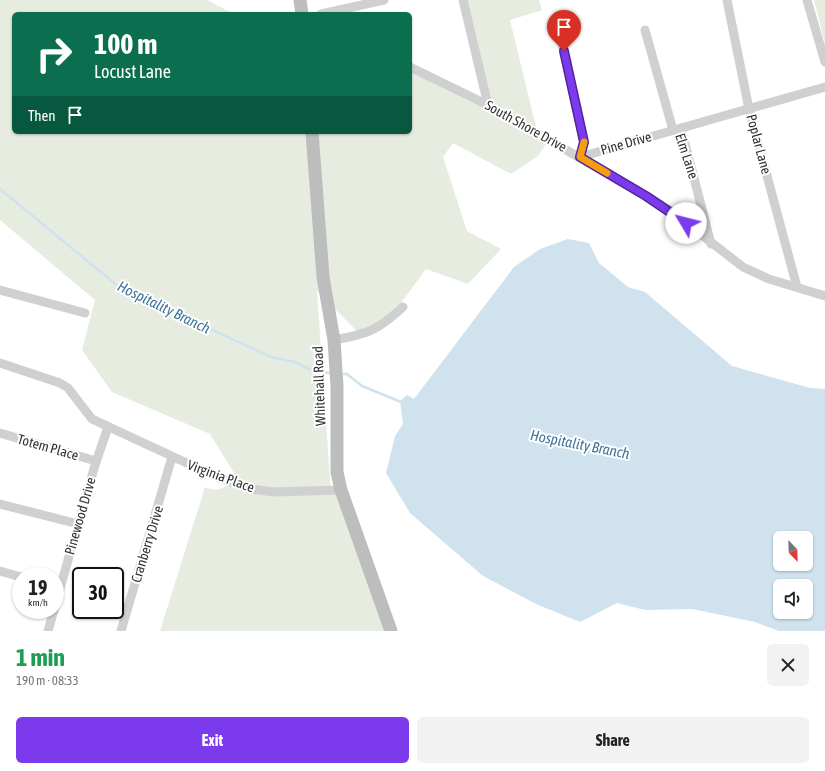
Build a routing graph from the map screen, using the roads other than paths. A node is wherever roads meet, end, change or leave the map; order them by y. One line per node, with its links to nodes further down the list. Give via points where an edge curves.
1 (300, 0): 6 (street)
2 (384, 0): 7 (street)
3 (464, 0): 13 (street)
4 (727, 0): 14 (street, Poplar Lane)
5 (807, 0): 10 (street)
6 (302, 12)
7 (330, 12)
8 (557, 21): 17 (street, via 584,142)
9 (645, 30): 15 (street, Elm Lane)
10 (825, 62)
11 (412, 68): 13 (street, South Shore Drive)
12 (825, 87): 14 (street, Pine Drive)
13 (488, 105): 17 (street, South Shore Drive)
14 (749, 109): 15 (street, Pine Drive); 19 (street, Poplar Lane)
15 (677, 129): 17 (street, Pine Drive); 18 (street, Elm Lane)
16 (312, 134): 24 (street, Whitehall Road, via 323,277)
17 (580, 157): 18 (street, South Shore Drive, via 671,211)
18 (711, 244): 19 (street, South Shore Drive, via 751,271)
19 (797, 287): 21 (street, South Shore Drive)
20 (0, 290): 23 (street)
21 (825, 296)
22 (403, 307): 24 (street, via 374,331)
23 (85, 312)
24 (334, 340): 30 (street, Whitehall Road, via 337,472)
25 (0, 363): 26 (street, Virginia Place, via 60,383 68,388 92,419)
26 (108, 427): 28 (street, Virginia Place); 29 (street, Pinewood Drive)
27 (0, 433): 29 (street, Totem Place)
28 (172, 457): 30 (street, Virginia Place, via 251,489 274,492); 38 (street, Cranberry Drive)
29 (96, 461): 32 (street, Pinewood Drive)
30 (341, 490): 39 (street, Whitehall Road)
31 (0, 504): 32 (street)
32 (78, 524): 33 (street, Pinewood Drive)
33 (64, 567)
34 (0, 571): 35 (street)
35 (12, 574)
36 (51, 619): 37 (street)
37 (48, 631)
38 (121, 631)
39 (391, 631)

